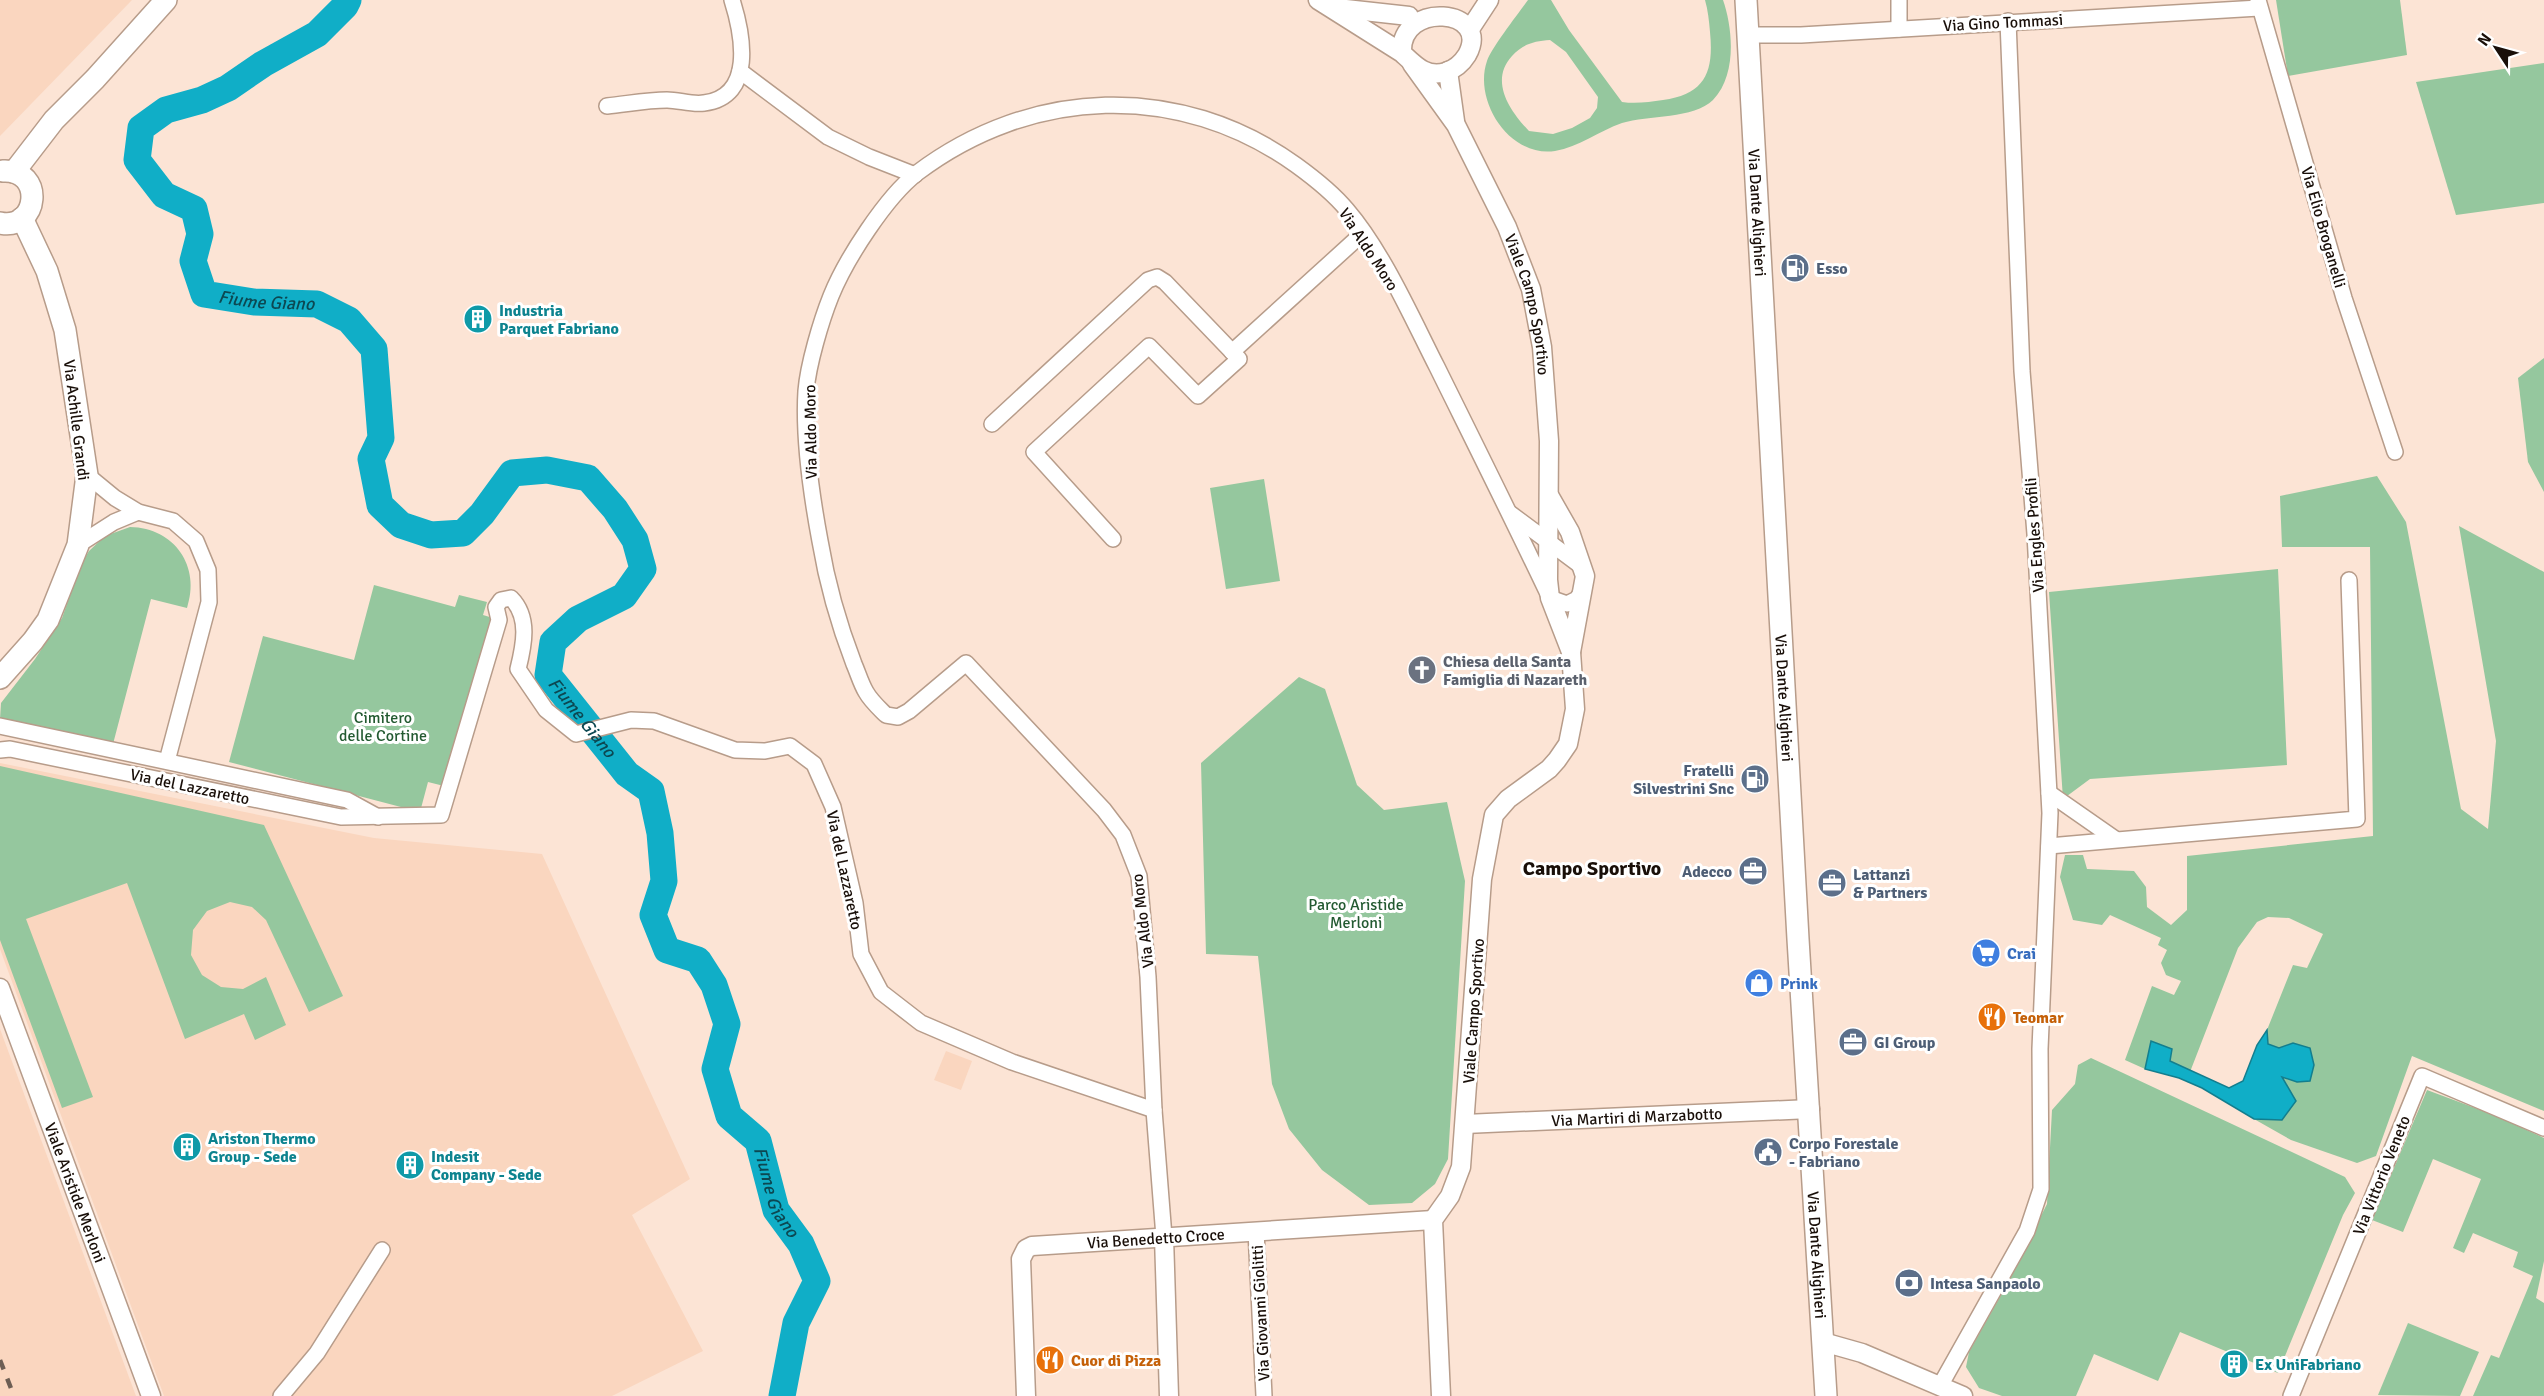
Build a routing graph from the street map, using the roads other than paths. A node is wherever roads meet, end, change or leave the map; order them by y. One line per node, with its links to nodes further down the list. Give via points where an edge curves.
1 (166, 0): 19 (main road)
2 (732, 0): 15 (street, via 740,24)
3 (1489, 0): 11 (street)
4 (1899, 0): 12 (street)
5 (1446, 2): 9 (street, via 1425,6); 11 (street)
6 (1744, 3): 13 (main road, Via Dante Alighieri)
7 (1324, 4): 9 (street); 14 (street)
8 (2258, 4): 10 (street, Via Gino Tommasi); 26 (street, Via Elio Broganelli, via 2344,298)
9 (1409, 16): 14 (street, via 1401,36)
10 (2008, 21): 12 (street, Via Gino Tommasi); 43 (street, Via Engles Profili, via 2022,371)
11 (1470, 29): 16 (street, via 1468,52 1462,62)
12 (1899, 29): 13 (street, Via Gino Tommasi)
13 (1748, 35): 48 (main road, Via Dante Alighieri)
14 (1407, 59): 16 (street, via 1432,73); 18 (street, Viale Campo Sportivo)
15 (740, 71): 17 (street, via 737,84 724,98 703,104 668,100); 20 (street, via 828,137)
16 (1448, 71): 18 (street, Viale Campo Sportivo)
17 (607, 106)
18 (1456, 125): 28 (street, Viale Campo Sportivo, via 1507,227 1531,289 1542,347)
19 (7, 171): 21 (main road, via 27,181 33,197)
20 (915, 175): 23 (street, Via Aldo Moro, via 968,139 1027,116 1083,106 1137,104 1185,113 1267,144 1311,176 1347,210); 49 (street, Via Aldo Moro, via 894,195 857,248 831,295 818,338 806,389 812,501 822,556 841,630 865,692 886,715 898,717 909,711 966,663 1123,835 1139,876)
21 (22, 218): 22 (main road); 27 (main road, Via Achille Grandi, via 47,271 65,330)
22 (0, 223)
23 (1363, 233): 24 (street); 30 (street, Via Aldo Moro, via 1410,315)
24 (1232, 352): 25 (street, via 1157,277 1148,280); 31 (street, via 1239,359 1198,396 1149,346 1034,452)
25 (992, 424)
26 (2395, 452)
27 (87, 475): 29 (street, Via del Lazzaretto); 33 (main road, Via Achille Grandi)
28 (1550, 497): 32 (street, Viale Campo Sportivo); 34 (street, Viale Campo Sportivo, via 1570,532)
29 (138, 512): 33 (street); 42 (street, Via del Lazzaretto, via 173,521 196,541 208,570 208,602)
30 (1509, 512): 32 (street, Via Aldo Moro); 37 (street, Via Aldo Moro)
31 (1113, 539)
32 (1548, 541): 34 (street); 37 (street, Viale Campo Sportivo)
33 (78, 545): 39 (main road, Via Achille Grandi, via 48,620)
34 (1581, 566): 36 (street, Viale Campo Sportivo, via 1585,576)
35 (2349, 580): 45 (street, via 2357,819)
36 (1583, 590): 37 (street, via 1567,604); 38 (street, Viale Campo Sportivo)
37 (1551, 598): 38 (street, Viale Campo Sportivo)
38 (1571, 652): 50 (street, Viale Campo Sportivo, via 1575,709 1568,744 1550,769 1494,814 1482,879)
39 (0, 678)
40 (0, 726): 42 (street, Via del Lazzaretto)
41 (0, 750): 44 (street, Via del Lazzaretto, via 341,817)
42 (167, 761): 44 (street, Via del Lazzaretto, via 347,800)
43 (2049, 793): 45 (street); 46 (street, Via Engles Profili)
44 (381, 818): 49 (street, Via del Lazzaretto, via 441,815 499,620 496,607 501,600 511,598 518,605 524,624 518,669 546,710 576,734 631,720 654,721 735,750 765,751 790,746 814,764 833,807 855,903 861,954 881,992 921,1023 1012,1062)
45 (2115, 839): 46 (street)
46 (2049, 846): 57 (street, Via Engles Profili, via 2040,1049 2041,1189 2027,1231)
47 (0, 988): 58 (street, Viale Aristide Merloni)
48 (1810, 1109): 50 (street, Via Martiri di Marzabotto); 56 (main road, Via Dante Alighieri)
49 (1154, 1110): 54 (street, Via Aldo Moro)
50 (1465, 1124): 52 (street, Viale Campo Sportivo, via 1461,1167 1450,1196)
51 (2544, 1128): 66 (street, Via Vittorio Veneto, via 2422,1076)
52 (1433, 1220): 53 (street, Via Benedetto Croce); 63 (street)
53 (1256, 1231): 54 (street, Via Benedetto Croce); 62 (street, Via Giovanni Giolitti)
54 (1164, 1237): 60 (street, Via Benedetto Croce, via 1026,1249 1021,1259); 61 (street)
55 (382, 1250): 59 (street, via 317,1353)
56 (1823, 1342): 57 (street, via 1862,1353); 64 (main road, Via Dante Alighieri)
57 (1940, 1386): 65 (street)
58 (151, 1396)
59 (281, 1396)
60 (1026, 1396)
61 (1169, 1396)
62 (1264, 1396)
63 (1441, 1396)
64 (1826, 1396)
65 (1963, 1396)
66 (2290, 1396)

